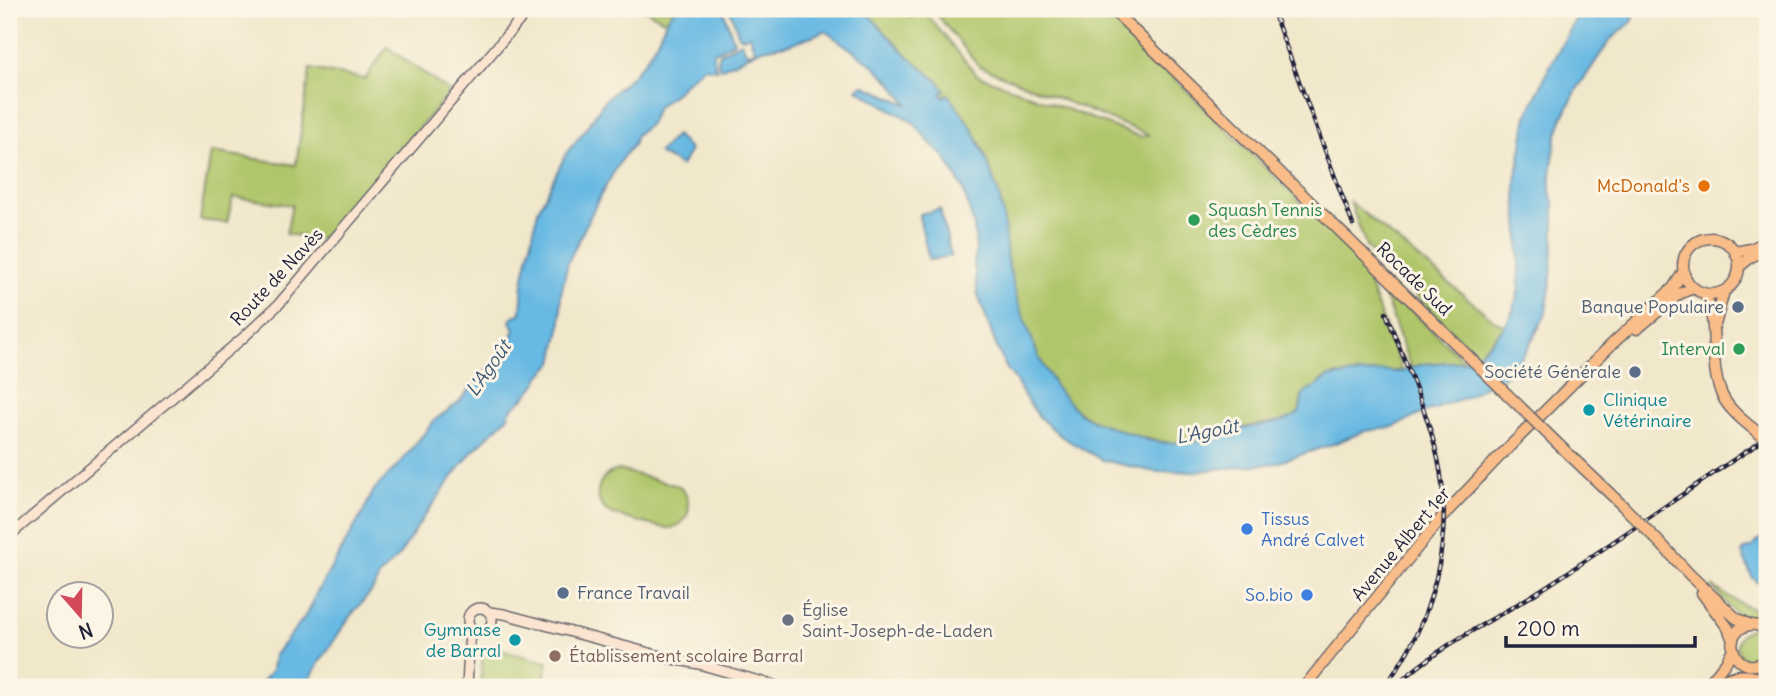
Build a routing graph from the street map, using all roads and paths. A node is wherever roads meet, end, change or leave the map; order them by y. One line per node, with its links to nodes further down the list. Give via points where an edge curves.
1 (529, 9): 14 (main road, Route de Navès, via 279,304)
2 (1112, 9): 15 (main road, Rocade Sud, bridge)
3 (1767, 241): 5 (main road)
4 (1767, 248): 6 (main road)
5 (1735, 252): 6 (main road); 7 (main road, via 1721,240 1702,240 1687,252)
6 (1739, 267): 9 (main road, via 1734,283)
7 (1684, 271): 8 (main road); 12 (main road, via 1673,288)
8 (1693, 288): 10 (main road); 12 (main road, via 1679,294)
9 (1724, 291): 10 (main road); 11 (main road)
10 (1704, 293): 11 (main road)
11 (1714, 329): 13 (main road, bridge, via 1715,373 1722,396)
12 (1590, 367): 28 (main road, Avenue Albert 1er, via 1443,516)
13 (1767, 440)
14 (10, 535)
15 (1690, 575): 18 (main road, Rocade Sud, via 1736,618); 22 (main road, Rocade Sud, via 1728,628)
16 (489, 612): 17 (main road); 19 (main road, via 472,610 467,620); 20 (main road, via 492,620)
17 (513, 617): 20 (main road); 27 (main road)
18 (1751, 625): 21 (main road, Rocade Sud); 22 (main road, via 1738,632)
19 (470, 628): 20 (main road, via 476,632); 23 (main road)
20 (487, 629): 23 (main road)
21 (1767, 631)
22 (1733, 645): 24 (main road, via 1745,664); 29 (main road, via 1729,659)
23 (469, 653): 26 (main road)
24 (1765, 664)
25 (1767, 681): 30 (highway, via 1738,675)
26 (467, 687)
27 (780, 687)
28 (1304, 687)
29 (1706, 687)
30 (1714, 687)

